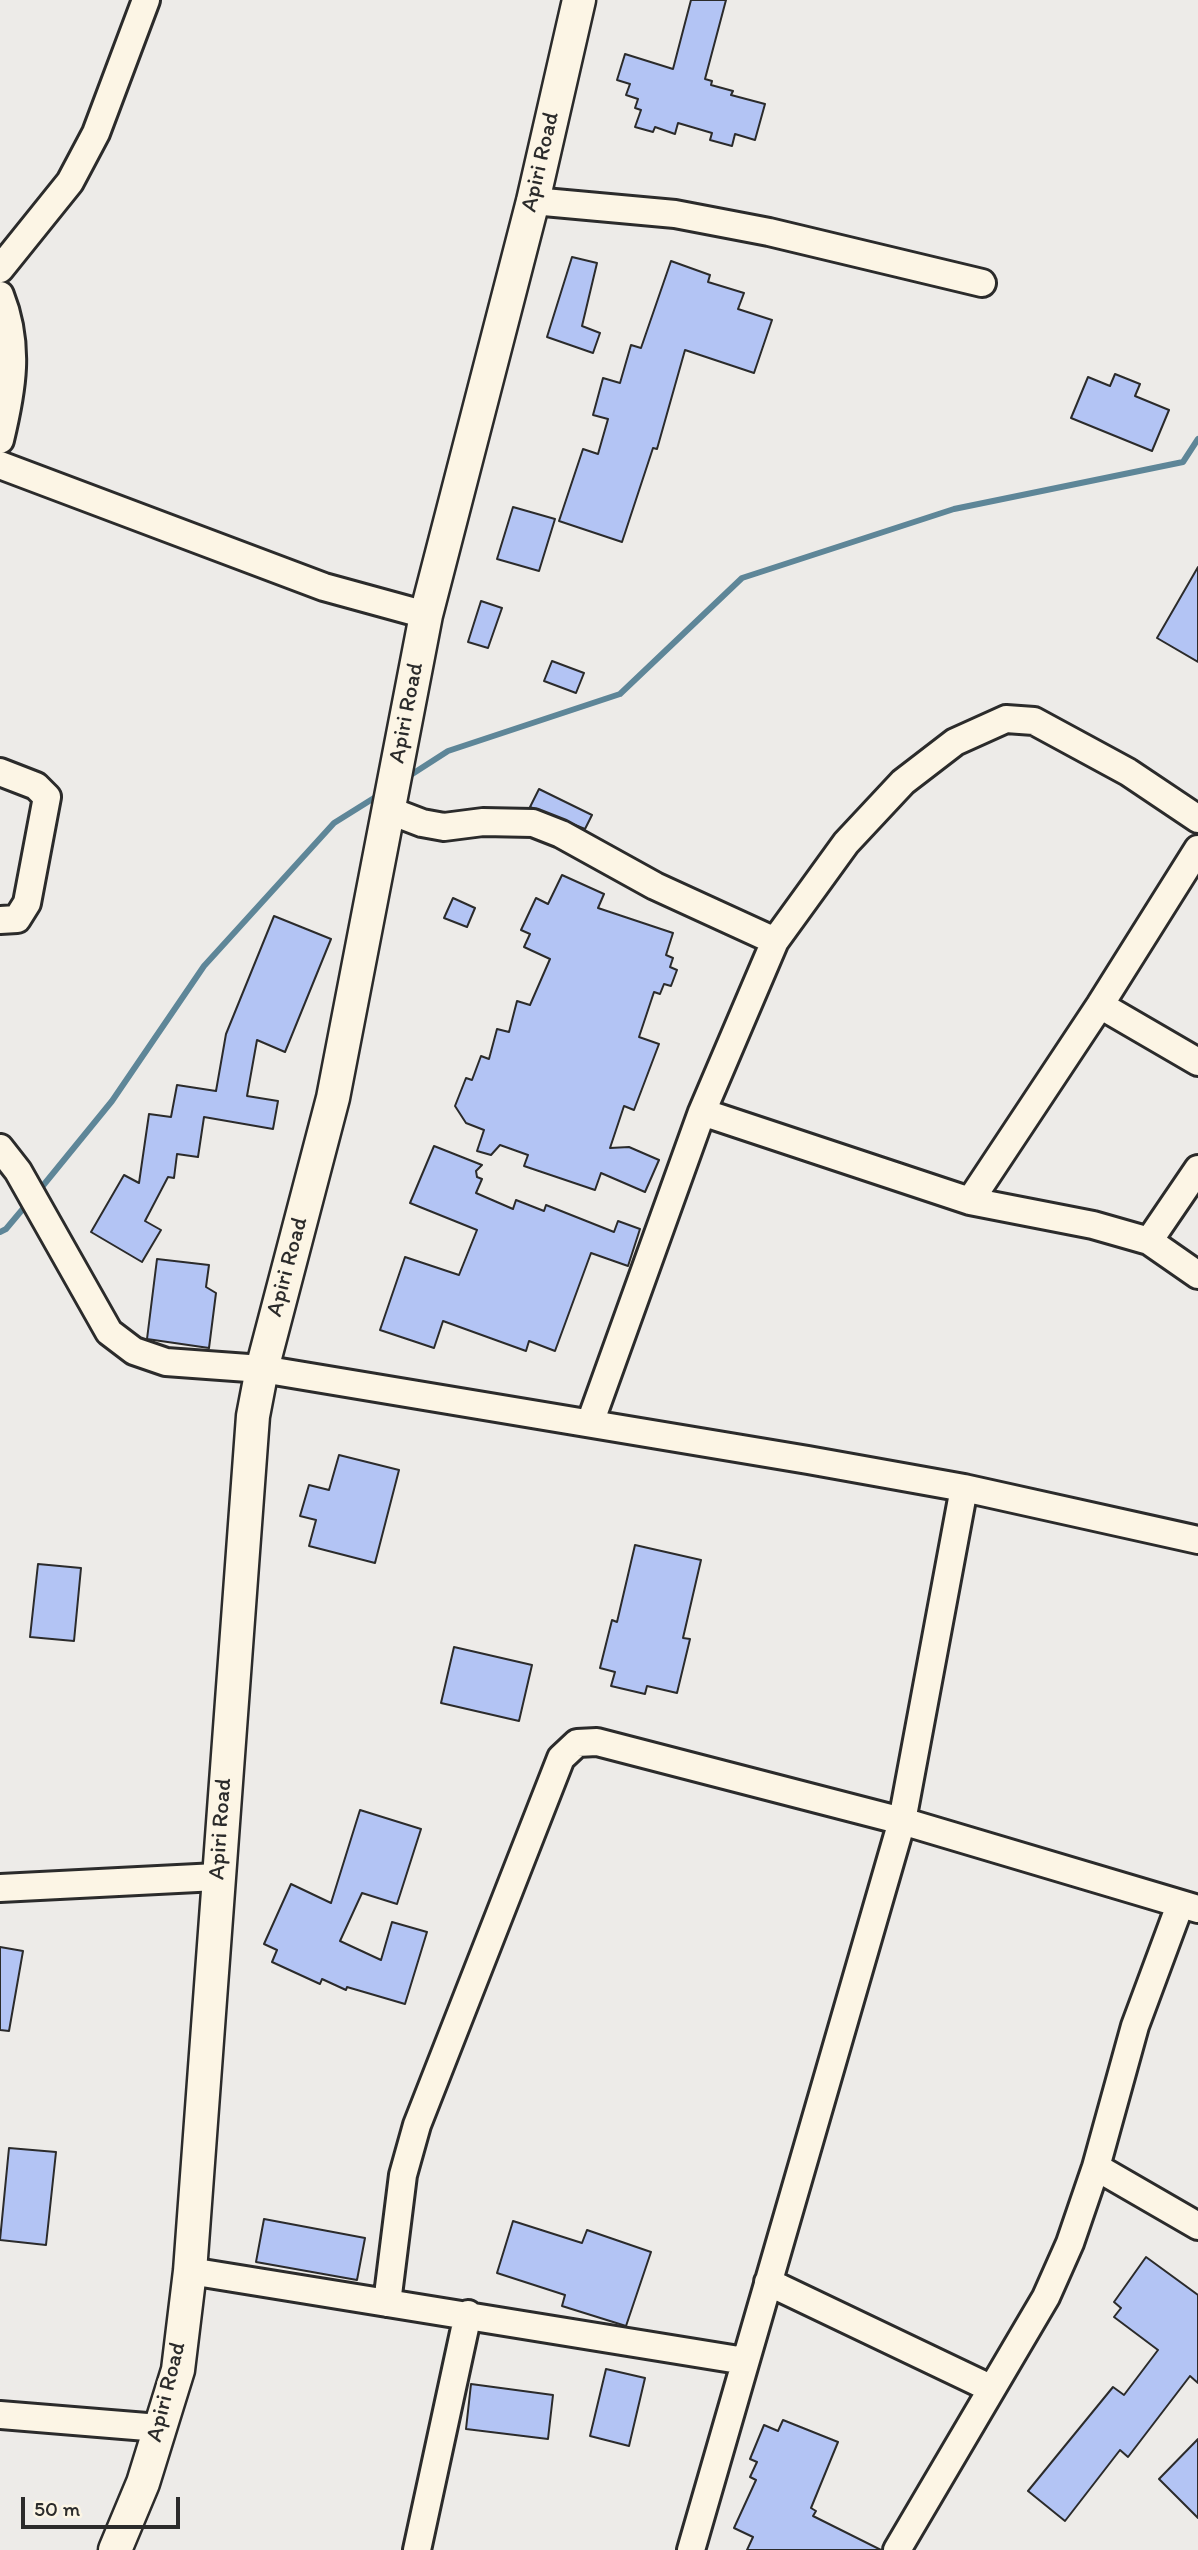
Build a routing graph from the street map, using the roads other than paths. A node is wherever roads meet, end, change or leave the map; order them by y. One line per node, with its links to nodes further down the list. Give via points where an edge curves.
1 (146, 0): 4 (street, via 96,133 70,182)
2 (579, 0): 3 (street, Apiri Road)
3 (533, 201): 5 (street, via 675,214); 9 (street, Apiri Road)
4 (0, 269)
5 (982, 283)
6 (0, 295): 7 (street, via 8,316 13,384)
7 (0, 440)
8 (0, 465): 9 (street, via 324,587)
9 (426, 615): 11 (street, Apiri Road)
10 (0, 772): 14 (street, via 36,786 47,797 27,903 17,919)
11 (388, 810): 15 (street, via 444,827 533,823 655,887); 24 (street, Apiri Road, via 332,1098)
12 (1198, 819): 15 (street, via 1128,772 1034,721 1006,719 955,742 903,782 846,843)
13 (1198, 849): 16 (street)
14 (0, 920)
15 (775, 941): 18 (street)
16 (1100, 1005): 17 (street); 21 (street)
17 (1198, 1062)
18 (702, 1112): 21 (street); 25 (street)
19 (0, 1148): 24 (street, via 18,1171 109,1332 134,1351 166,1362)
20 (1198, 1169): 22 (street)
21 (970, 1201): 22 (street)
22 (1149, 1241): 23 (street)
23 (1198, 1275)
24 (262, 1370): 25 (street); 29 (street, Apiri Road, via 253,1416)
25 (590, 1423): 26 (street)
26 (964, 1488): 27 (street); 28 (street)
27 (1198, 1540)
28 (902, 1821): 31 (street); 35 (street); 36 (street, via 597,1742 577,1743 561,1758 417,2125 403,2175)
29 (217, 1877): 30 (street); 34 (street, Apiri Road)
30 (0, 1888)
31 (1189, 1907): 32 (street, via 1135,2026)
32 (1096, 2167): 33 (street); 39 (street, via 1046,2297)
33 (1198, 2226)
34 (190, 2271): 36 (street); 41 (street, Apiri Road, via 178,2370)
35 (768, 2282): 38 (street); 39 (street)
36 (387, 2303): 37 (street)
37 (468, 2314): 38 (street); 43 (street)
38 (745, 2361): 44 (street)
39 (990, 2388): 45 (street)
40 (0, 2415): 41 (street)
41 (159, 2428): 42 (street, Apiri Road)
42 (116, 2550)
43 (417, 2550)
44 (691, 2550)
45 (897, 2550)

